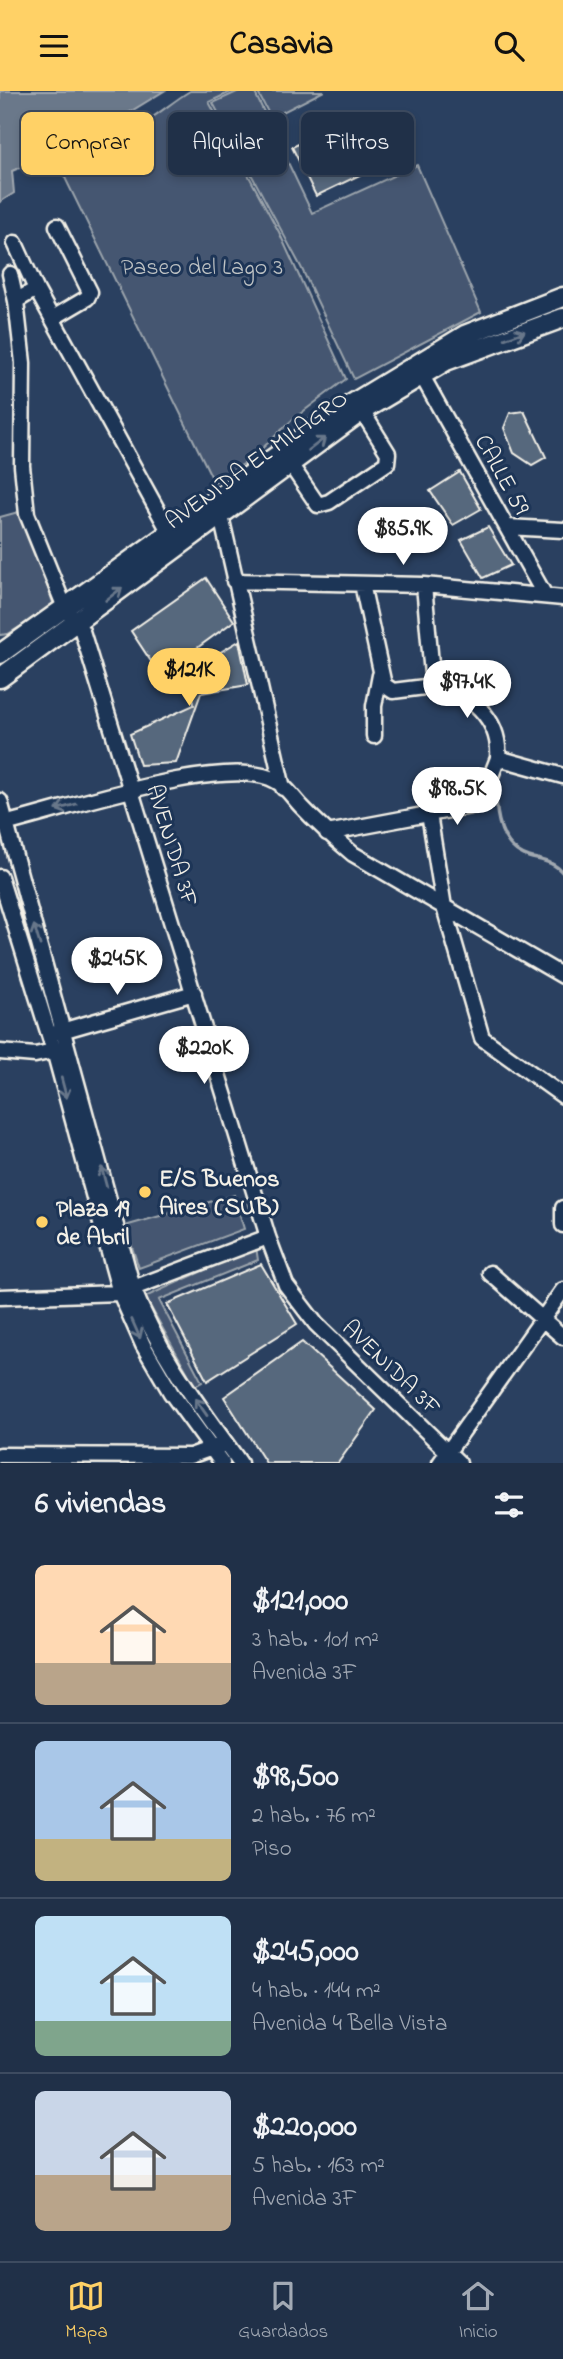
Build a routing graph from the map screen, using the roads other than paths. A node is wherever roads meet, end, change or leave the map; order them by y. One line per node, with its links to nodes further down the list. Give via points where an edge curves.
1 (57, 226): 8 (street, via 90,292 88,298)
2 (15, 243): 4 (street)
3 (10, 274): 6 (street)
4 (36, 289): 6 (street); 8 (street)
5 (563, 297): 15 (main road, AVENIDA EL MILAGRO, via 465,335 421,359 335,414)
6 (16, 301): 21 (street, via 23,363 22,466 27,514)
7 (563, 318): 9 (main road, AVENIDA EL MILAGRO, one-way to 7, via 446,361)
8 (53, 319): 15 (street)
9 (422, 376): 10 (main road, AVENIDA EL MILAGRO); 13 (street, CALLE 59)
10 (362, 411): 11 (main road, AVENIDA EL MILAGRO, one-way to 10); 11 (street, via 388,453 387,463 318,505)
11 (290, 464): 12 (main road, AVENIDA EL MILAGRO)
12 (221, 516): 16 (street); 23 (main road, AVENIDA EL MILAGRO, one-way to 12)
13 (507, 527): 14 (street); 19 (street, CALLE 59)
14 (563, 530)
15 (170, 533): 21 (main road, AVENIDA EL MILAGRO)
16 (234, 580): 17 (street); 34 (street)
17 (362, 585): 18 (street); 26 (street)
18 (424, 585): 19 (street); 28 (street)
19 (544, 594): 20 (street)
20 (563, 598)
21 (65, 608): 22 (main road, AVENIDA EL MILAGRO); 23 (street, AVENIDA 3F)
22 (48, 621): 24 (main road, via 38,621); 25 (main road, AVENIDA EL MILAGRO)
23 (76, 623): 27 (main road, AVENIDA EL MILAGRO); 33 (street, AVENIDA 3F)
24 (0, 641)
25 (0, 654)
26 (381, 670): 28 (street, via 384,685 393,691); 30 (street)
27 (8, 673): 29 (main road, AVENIDA EL MILAGRO)
28 (433, 686): 31 (street, via 456,691 477,704 492,725)
29 (0, 689)
30 (374, 736)
31 (498, 758): 32 (street); 36 (street, via 480,803)
32 (563, 776)
33 (131, 788): 34 (street, via 228,774 259,775); 37 (street, one-way to 37); 44 (street, AVENIDA 3F)
34 (283, 788): 38 (street)
35 (0, 801): 37 (street)
36 (429, 814): 38 (street); 42 (street)
37 (3, 825): 40 (street)
38 (327, 833): 42 (street, via 353,854)
39 (0, 851): 40 (street)
40 (15, 863): 45 (street, one-way to 40)
41 (1, 880): 46 (street)
42 (444, 907): 43 (street); 50 (street, via 482,1038)
43 (563, 976)
44 (194, 993): 45 (street); 53 (street, AVENIDA 3F)
45 (65, 1030): 46 (street); 47 (street)
46 (49, 1034): 48 (street)
47 (70, 1047): 48 (street); 56 (street, one-way to 47)
48 (54, 1051): 49 (street, via 35,1055); 56 (street, one-way to 56)
49 (0, 1052)
50 (563, 1096)
51 (563, 1207): 52 (street)
52 (563, 1225)
53 (268, 1237): 56 (street); 62 (street, AVENIDA 3F, via 286,1285 316,1324)
54 (490, 1273): 58 (street)
55 (563, 1290): 58 (street)
56 (127, 1291): 57 (street); 60 (street, via 143,1345 172,1393)
57 (0, 1297)
58 (541, 1320): 59 (street); 62 (street)
59 (563, 1337)
60 (219, 1446): 61 (street, via 190,1456); 63 (street); 64 (street)
61 (0, 1455)
62 (444, 1458): 65 (street, AVENIDA 3F)
63 (222, 1463)
64 (240, 1463)
65 (459, 1463)

